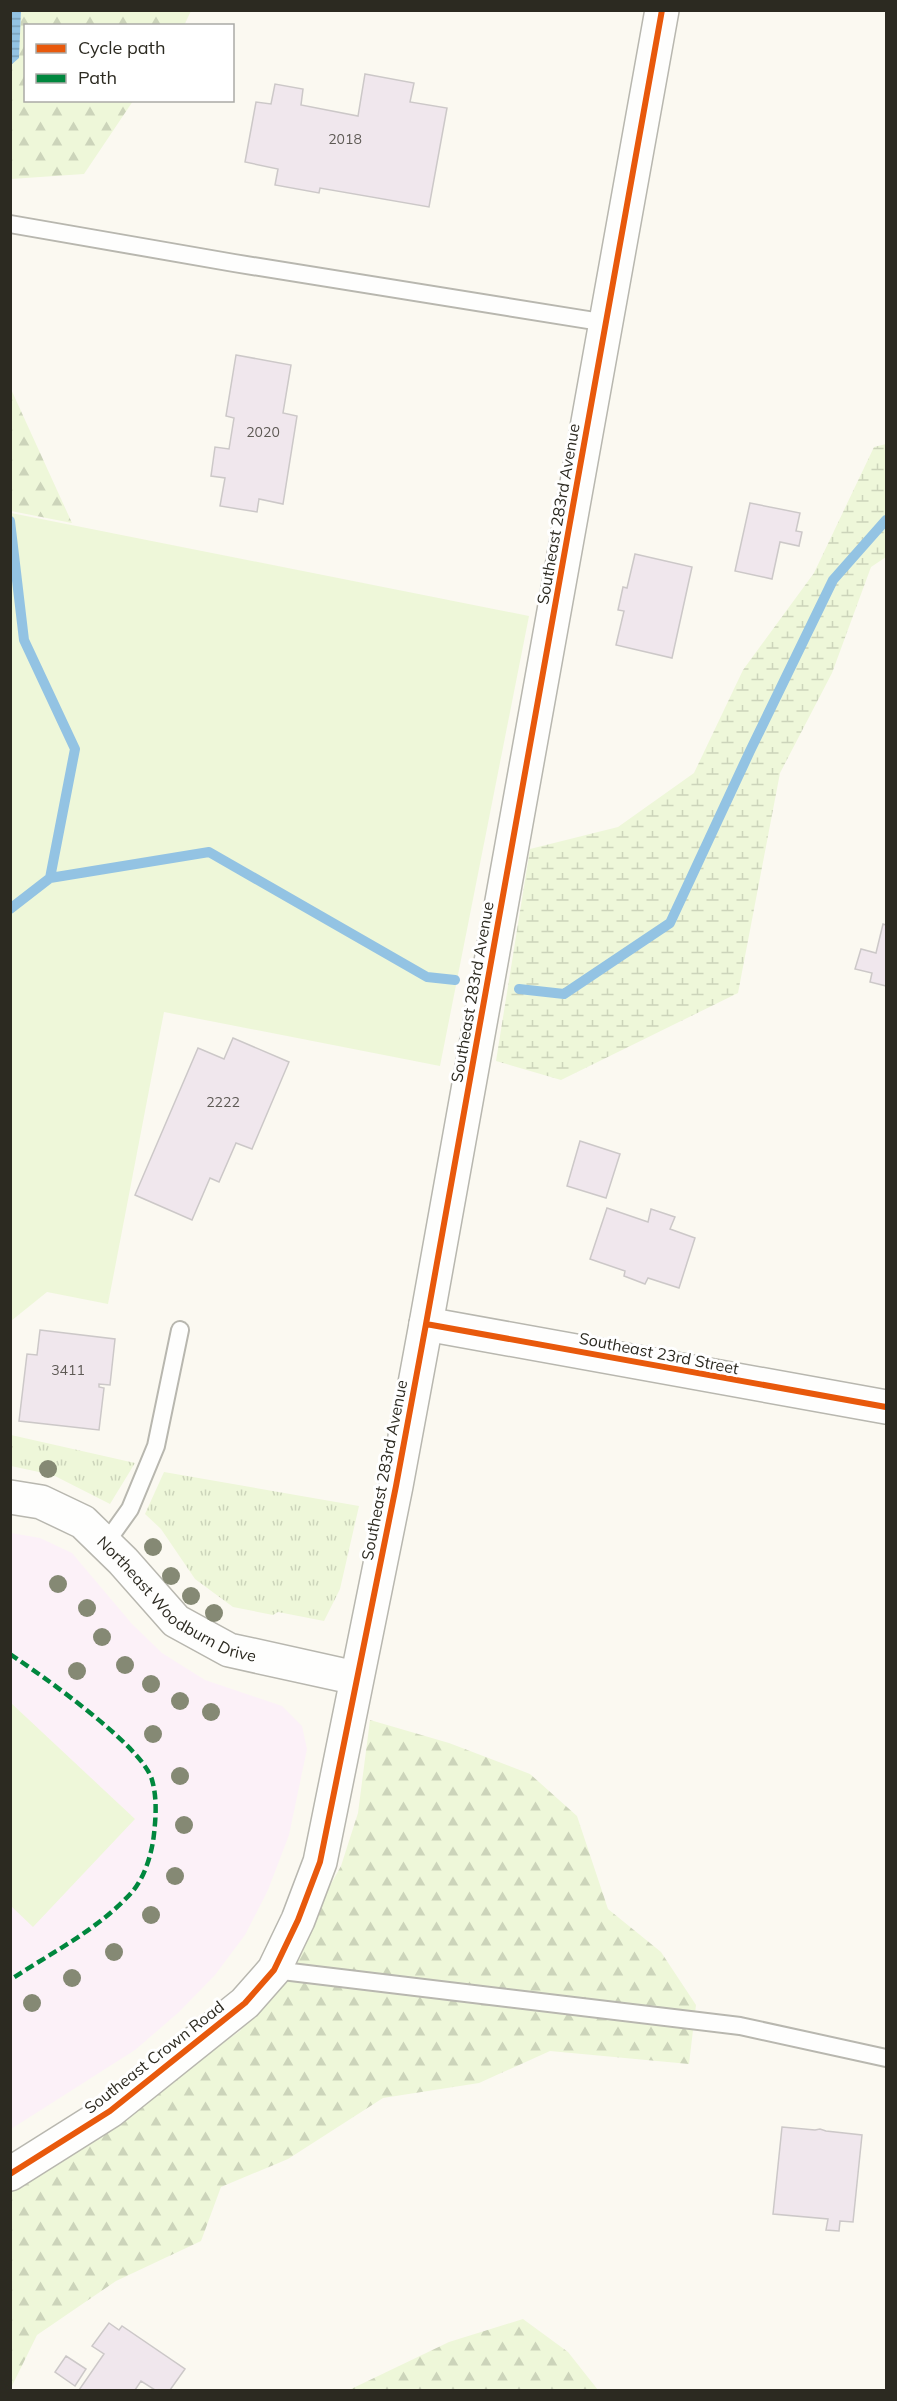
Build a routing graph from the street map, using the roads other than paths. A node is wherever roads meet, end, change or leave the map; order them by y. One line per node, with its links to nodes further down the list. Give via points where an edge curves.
1 (662, 10): 3 (street, Southeast 283rd Avenue)
2 (10, 224): 3 (lane)
3 (607, 323): 4 (street, Southeast 283rd Avenue)
4 (426, 1324): 6 (street, Southeast 23rd Street); 9 (street, Southeast 283rd Avenue)
5 (180, 1330): 8 (lane, via 156,1446 130,1509)
6 (886, 1407)
7 (10, 1497): 8 (street, Northeast Woodburn Drive, via 41,1502 83,1522)
8 (105, 1544): 9 (street, Northeast Woodburn Drive, via 176,1621 229,1650)
9 (356, 1678): 10 (street, Southeast 283rd Avenue, via 320,1862)
10 (274, 1970): 11 (lane, via 740,2026); 12 (street, Southeast Crown Road, via 245,2003 127,2098)
11 (886, 2058)
12 (10, 2174)

